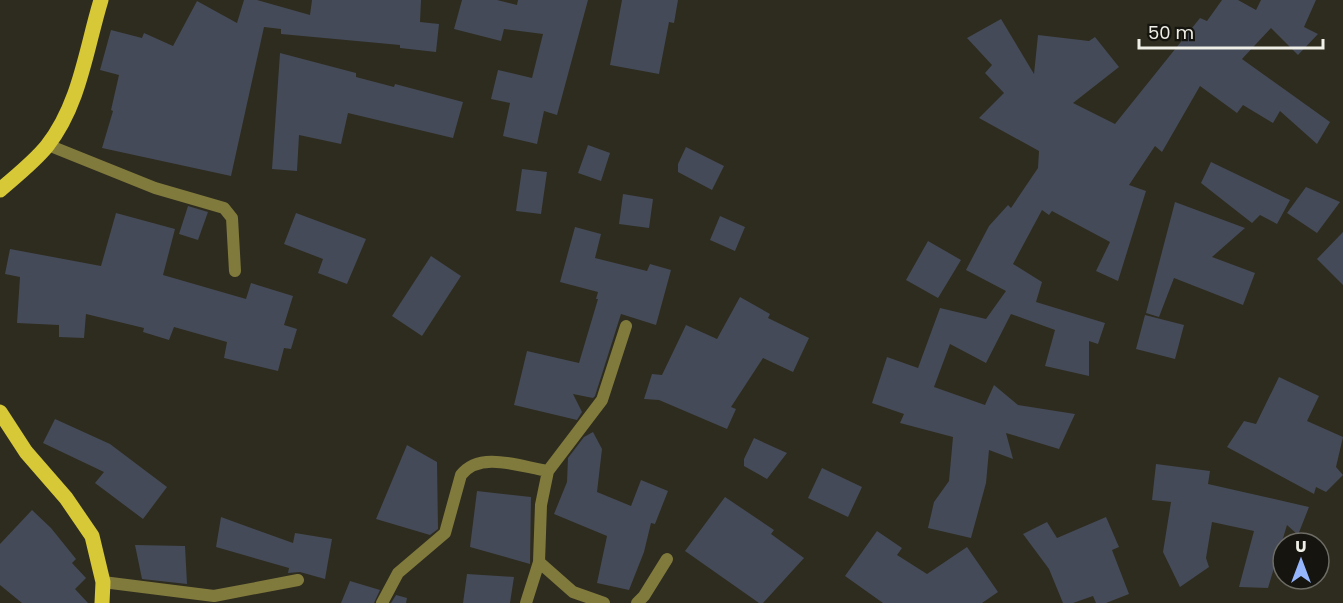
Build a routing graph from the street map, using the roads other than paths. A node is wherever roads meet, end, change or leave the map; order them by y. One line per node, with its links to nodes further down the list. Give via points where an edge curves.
1 (101, 0): 2 (main road, via 82,74)
2 (48, 145): 3 (main road); 4 (street, via 155,188 224,208 232,218)
3 (0, 190)
4 (234, 271)
5 (626, 326): 7 (street, via 602,400)
6 (0, 412): 11 (main road, via 92,536)
7 (548, 471): 9 (street, via 541,505); 13 (street, via 481,461 466,468 445,533 398,573)
8 (667, 559): 16 (street)
9 (538, 562): 14 (street); 15 (street, via 573,592)
10 (298, 580): 11 (street, via 214,596)
11 (103, 582): 12 (main road)
12 (102, 603)
13 (382, 603)
14 (526, 603)
15 (604, 603)
16 (637, 603)

